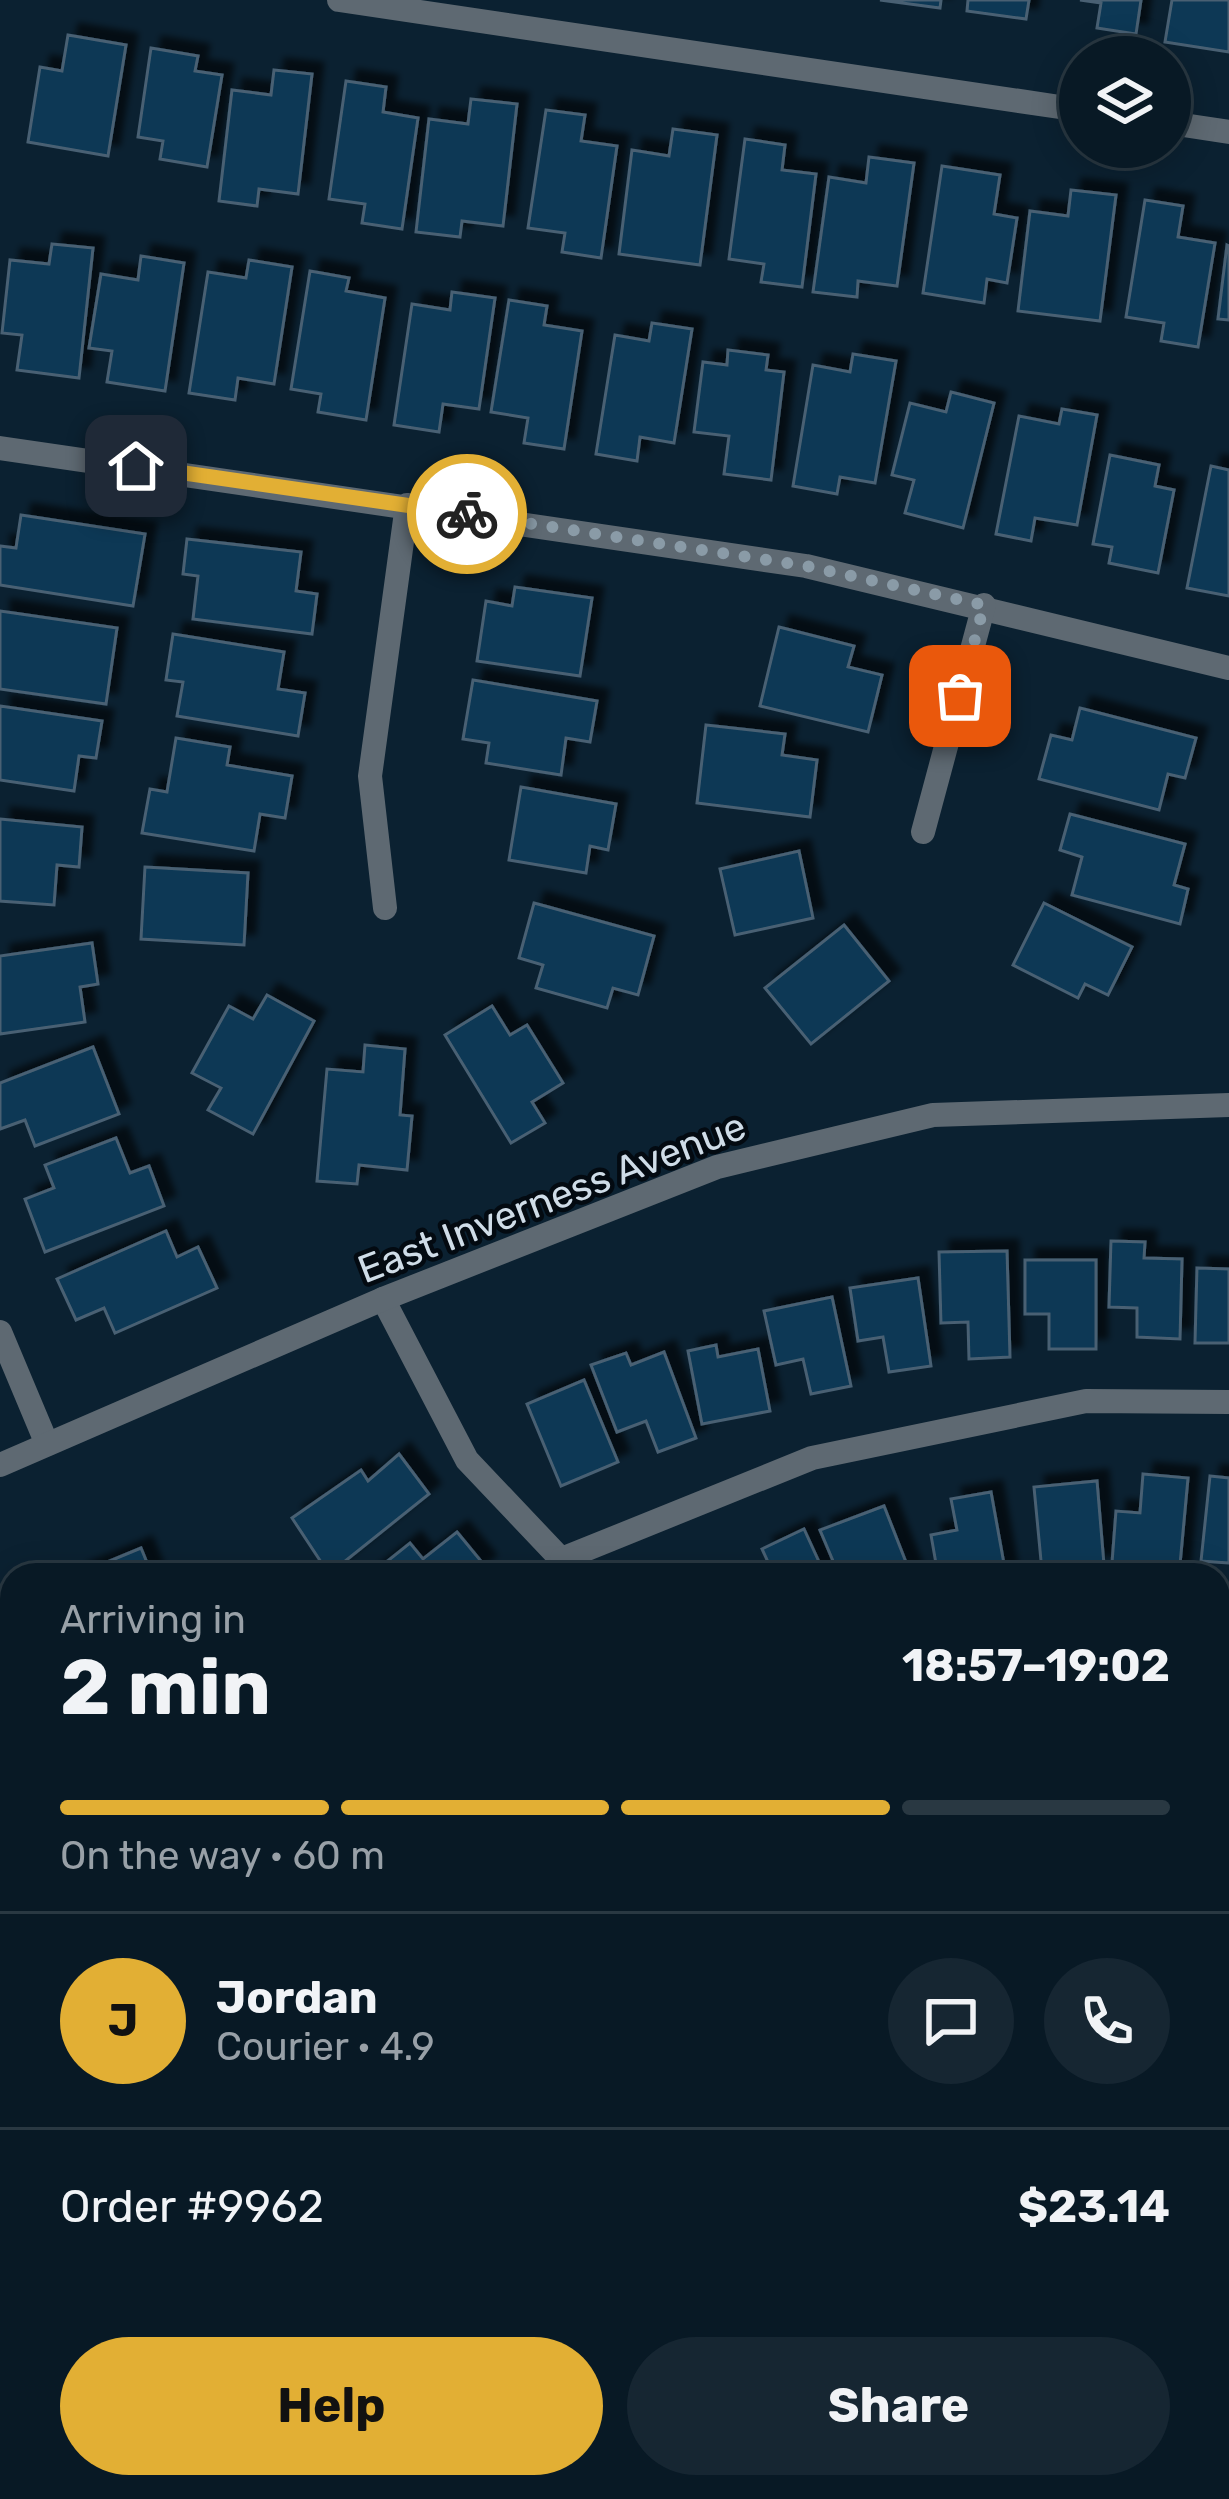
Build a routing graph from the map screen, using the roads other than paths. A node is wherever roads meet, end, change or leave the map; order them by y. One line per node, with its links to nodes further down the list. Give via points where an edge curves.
1 (339, 0): 2 (street)
2 (1059, 107)
3 (1191, 126): 4 (street)
4 (1229, 132)
5 (0, 448): 6 (street)
6 (406, 505): 7 (street, via 806,566); 10 (street, via 370,776)
7 (984, 605): 8 (street); 9 (street)
8 (1229, 668)
9 (923, 832)
10 (385, 908)
11 (1229, 1105): 12 (street, East Inverness Avenue, via 933,1115 717,1167)
12 (383, 1299): 15 (street, East Inverness Avenue); 17 (street, via 467,1460)
13 (0, 1332): 15 (street)
14 (1229, 1402): 18 (street, via 1086,1401 812,1458)
15 (47, 1444): 16 (street, East Inverness Avenue)
16 (0, 1465)
17 (565, 1563)
18 (578, 1563)

